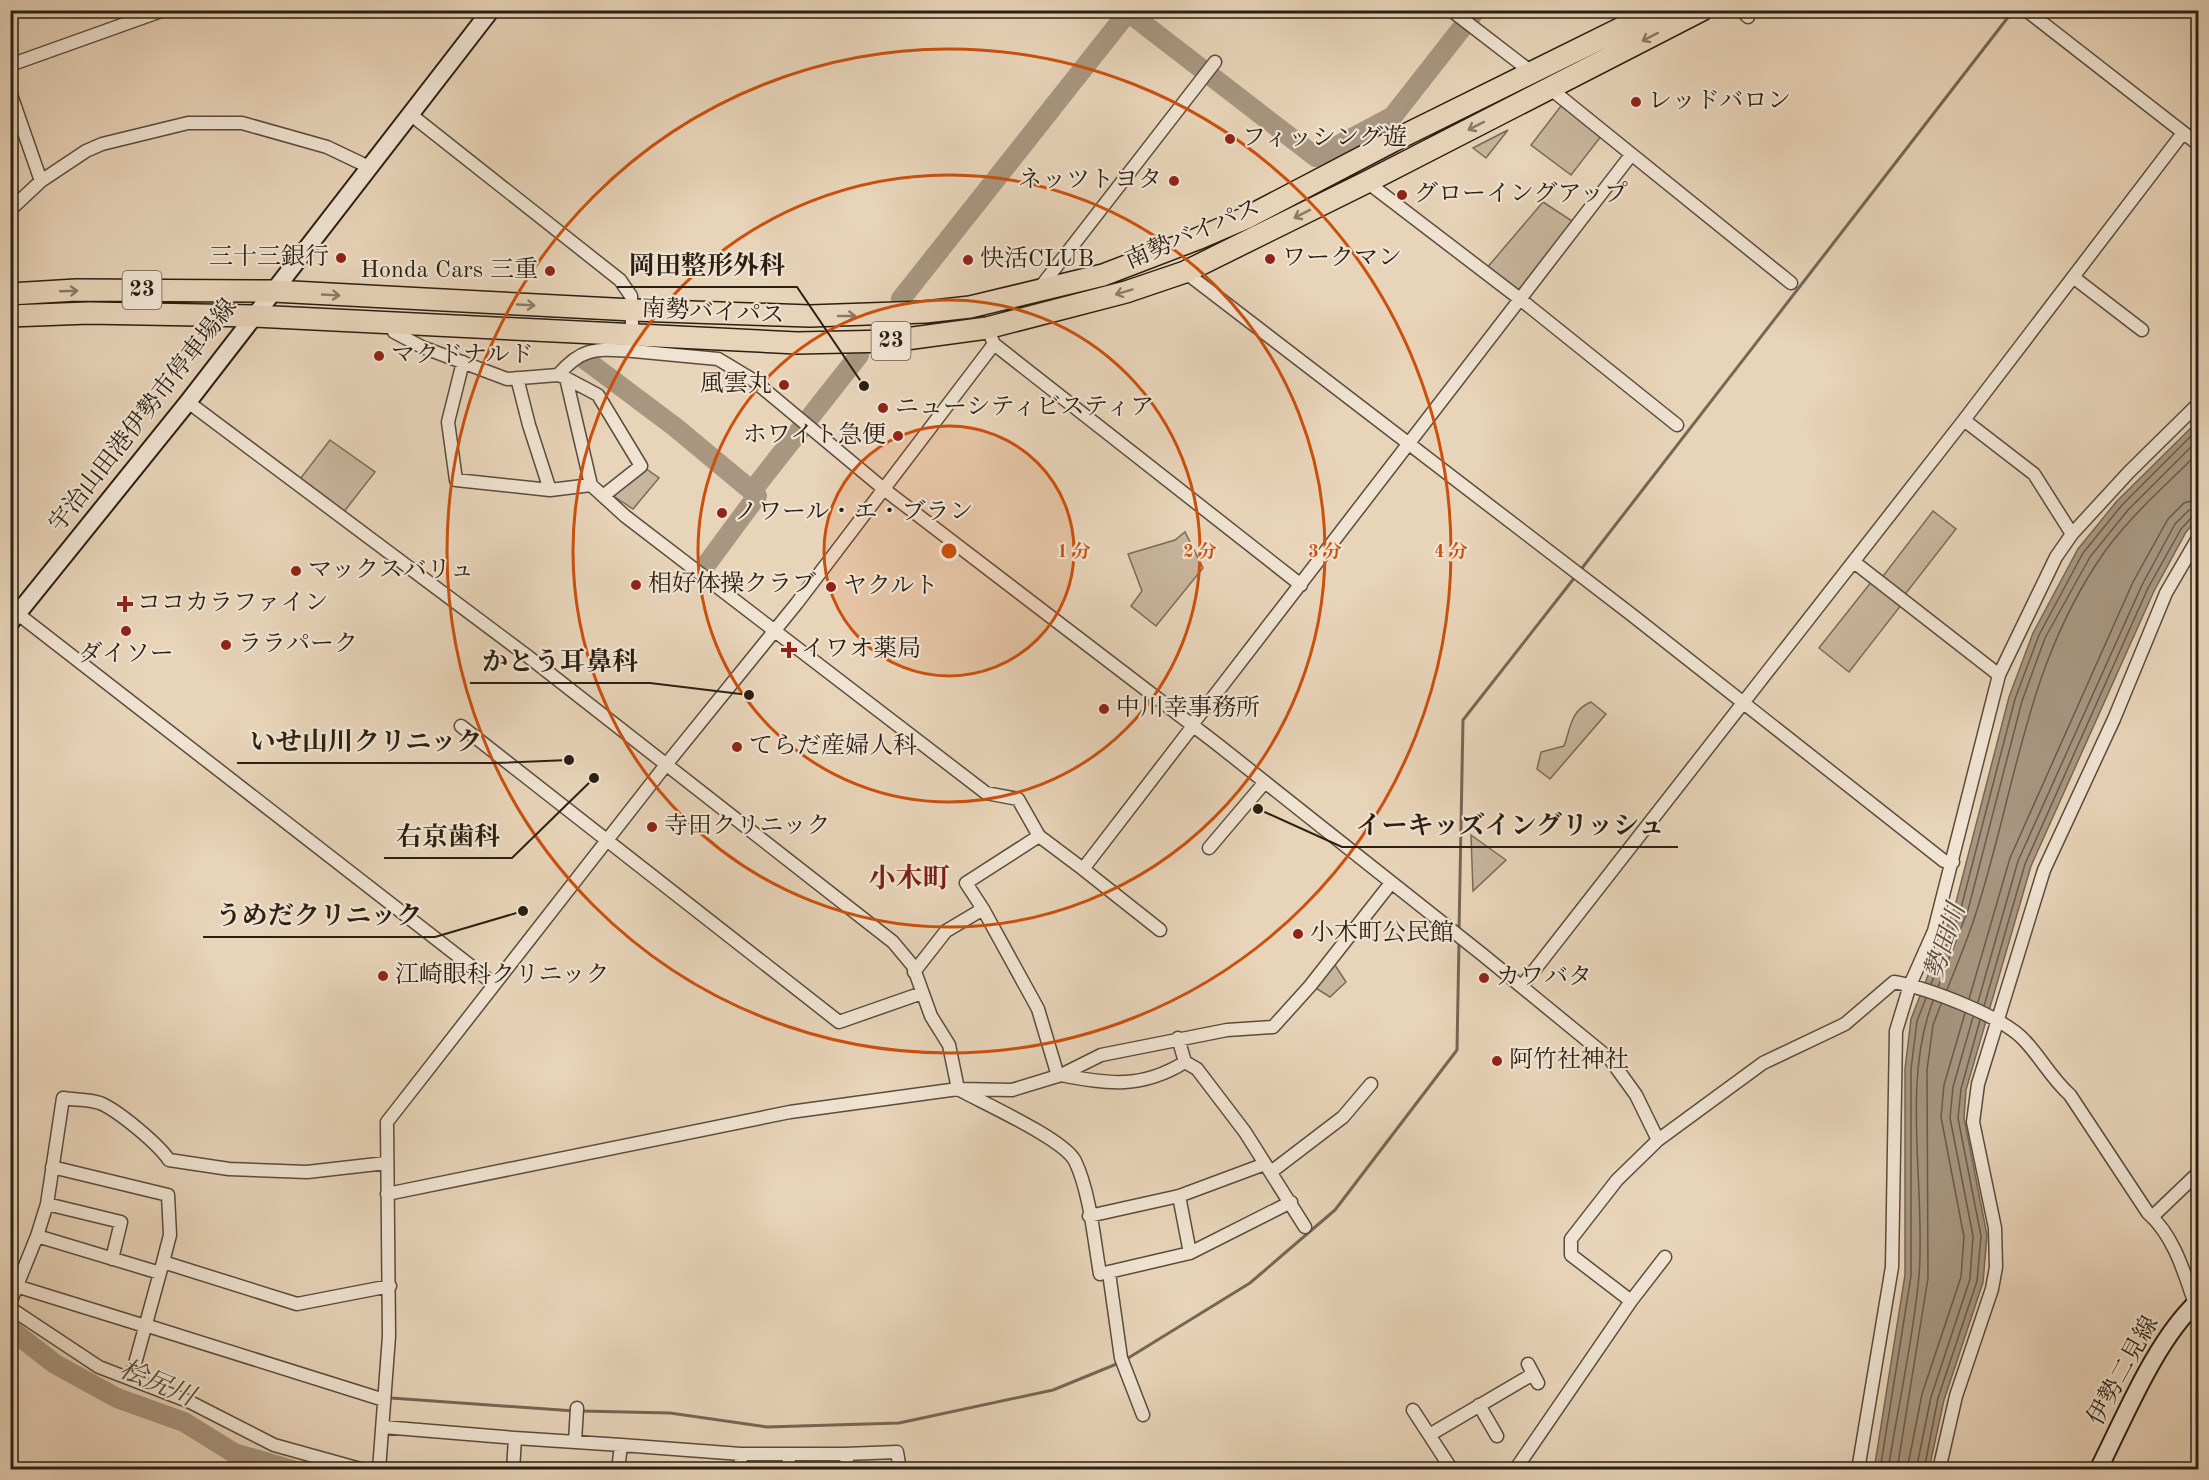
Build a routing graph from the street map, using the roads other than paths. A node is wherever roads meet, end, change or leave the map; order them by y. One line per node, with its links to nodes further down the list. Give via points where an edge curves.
1 (491, 10): 12 (main road, 宇治山田港伊勢市停車場線)
2 (1658, 10): 9 (highway, 南勢バイパス / 23)
3 (1702, 10): 10 (highway, 南勢バイパス / 23, one-way to 10)
4 (2026, 10): 13 (street)
5 (162, 11): 8 (street)
6 (1457, 12): 9 (street)
7 (1215, 62): 24 (street)
8 (10, 65)
9 (1532, 72): 10 (street); 24 (highway, 南勢バイパス / 23, via 1248,217 1160,255)
10 (1549, 88): 15 (street); 18 (highway, 南勢バイパス / 23, one-way to 18)
11 (10, 93): 17 (street)
12 (410, 114): 16 (main road, 宇治山田港伊勢市停車場線); 27 (street, via 620,280 631,296)
13 (2183, 133): 14 (street); 21 (street)
14 (2199, 144)
15 (1631, 155): 22 (street); 26 (street)
16 (369, 167): 17 (street, via 327,147 270,130 242,123 210,122 188,123 102,144 70,160); 23 (main road, 宇治山田港伊勢市停車場線)
17 (42, 181): 19 (street)
18 (1367, 182): 20 (highway, 南勢バイパス / 23, one-way to 20); 26 (street)
19 (10, 210)
20 (1185, 272): 32 (highway, 南勢バイパス / 23, one-way to 32); 41 (street)
21 (2073, 277): 30 (street); 39 (street)
22 (1791, 283)
23 (273, 291): 25 (highway, 南勢バイパス / 23, one-way to 23, via 76,290); 27 (highway, 南勢バイパス / 23, one-way to 27); 29 (main road, 宇治山田港伊勢市停車場線)
24 (1036, 292): 27 (highway, 南勢バイパス / 23, one-way to 24, via 862,316 970,307)
25 (10, 294)
26 (1520, 299): 40 (street); 41 (street)
27 (633, 310): 33 (street)
28 (10, 316): 29 (highway, 南勢バイパス / 23)
29 (254, 316): 33 (highway, 南勢バイパス / 23); 37 (main road, 宇治山田港伊勢市停車場線)
30 (2142, 330)
31 (394, 332): 34 (street)
32 (991, 336): 33 (highway, 南勢バイパス / 23, via 850,342 695,339); 44 (street); 49 (street)
33 (633, 343): 35 (street, via 592,349 571,360); 44 (street, via 718,359 753,380)
34 (463, 362): 36 (street, via 507,379); 43 (street, via 448,422 456,480)
35 (562, 376): 36 (street); 42 (street); 45 (street, via 598,395 641,466)
36 (517, 378): 43 (street)
37 (188, 402): 50 (main road, 宇治山田港伊勢市停車場線); 56 (street, via 530,658)
38 (2199, 404): 46 (street)
39 (1964, 420): 46 (street, via 2034,474); 48 (street)
40 (1677, 425)
41 (1409, 444): 49 (street); 53 (street)
42 (591, 485): 43 (street); 45 (street)
43 (550, 490)
44 (885, 490): 51 (street); 55 (street)
45 (603, 496): 51 (street)
46 (2072, 534): 52 (street, via 2056,557)
47 (2199, 538): 71 (street, via 2166,593 2114,719 2044,870)
48 (1854, 562): 52 (street); 53 (street)
49 (1301, 585): 55 (street)
50 (14, 618): 67 (street)
51 (777, 629): 56 (street); 58 (street, via 986,792 1018,799)
52 (1999, 675): 61 (street)
53 (1743, 705): 61 (street, via 1944,861); 68 (street)
54 (461, 726): 59 (street)
55 (1192, 726): 57 (street); 62 (street)
56 (665, 766): 59 (street); 66 (street, via 893,942)
57 (1265, 782): 60 (street); 63 (street)
58 (1039, 836): 62 (street); 64 (street, via 966,883)
59 (608, 841): 67 (street); 70 (street, via 839,1022)
60 (1209, 848)
61 (1953, 862): 69 (street, via 1934,931)
62 (1083, 869): 65 (street)
63 (1390, 883): 68 (street); 72 (street, via 1280,1022 1264,1029)
64 (983, 909): 66 (street, via 946,931); 74 (street, via 1038,1009)
65 (1160, 930)
66 (914, 972): 70 (street)
67 (494, 984): 78 (street, via 387,1122)
68 (1522, 986): 77 (street, via 1610,1059 1623,1074)
69 (1912, 986): 71 (street); 77 (street, via 1894,982 1845,1024 1763,1063); 128 (street, via 1896,1031 1892,1267)
70 (921, 993): 76 (street, via 949,1045)
71 (1999, 1021): 87 (street, via 2025,1041 2070,1095); 129 (street, via 1978,1084 1973,1114 1995,1228 1996,1268 1956,1396)
72 (1178, 1038): 73 (street); 74 (street, via 1101,1055)
73 (1185, 1062): 74 (street, via 1138,1081 1109,1084); 80 (street, via 1197,1069)
74 (1059, 1076): 76 (street, via 1012,1090)
75 (1371, 1084): 80 (street, via 1342,1117)
76 (958, 1089): 82 (street, via 790,1112); 86 (street, via 1059,1144 1075,1160)
77 (1658, 1140): 97 (street, via 1617,1180 1571,1239 1569,1248 1571,1255)
78 (386, 1163): 79 (street, via 307,1172 229,1169 169,1160 159,1145 111,1109 98,1102 63,1098); 82 (street)
79 (52, 1167): 85 (street); 93 (street, via 168,1195 170,1235)
80 (1268, 1168): 83 (street); 84 (street)
81 (2199, 1173): 87 (street)
82 (387, 1194): 96 (street)
83 (1179, 1196): 86 (street); 90 (street)
84 (1291, 1202): 88 (street); 90 (street)
85 (47, 1204): 89 (street); 92 (street, via 121,1222)
86 (1089, 1216): 94 (street, via 1100,1274)
87 (2152, 1217): 99 (street, via 2173,1248)
88 (1305, 1227)
89 (37, 1236): 92 (street); 95 (street)
90 (1190, 1253): 94 (street)
91 (1665, 1257): 97 (street)
92 (112, 1259): 93 (street)
93 (162, 1268): 96 (street, via 297,1304); 101 (street)
94 (1109, 1274): 108 (street, via 1122,1362)
95 (16, 1286): 98 (street); 101 (street)
96 (390, 1286): 104 (street)
97 (1631, 1301): 127 (street)
98 (10, 1303)
99 (2197, 1303): 130 (main road, 伊勢二見線, via 2160,1351)
100 (10, 1308): 103 (street, via 99,1367)
101 (145, 1326): 103 (street); 104 (street)
102 (1533, 1374): 105 (street)
103 (132, 1378): 118 (street, via 190,1402 274,1445)
104 (384, 1400): 109 (street)
105 (1479, 1405): 110 (street); 111 (street)
106 (1413, 1410): 110 (street)
107 (576, 1412): 113 (street)
108 (1143, 1415)
109 (383, 1427): 112 (street); 119 (street)
110 (1431, 1434): 126 (street)
111 (1497, 1436)
112 (515, 1438): 113 (street); 120 (street)
113 (575, 1442): 114 (street)
114 (621, 1445): 115 (street); 121 (street)
115 (741, 1454): 117 (street); 122 (street)
116 (845, 1454): 117 (street); 124 (street); 125 (street, via 897,1452)
117 (789, 1455): 123 (street)
118 (364, 1470)
119 (379, 1470)
120 (513, 1470)
121 (618, 1470)
122 (740, 1470)
123 (788, 1470)
124 (849, 1470)
125 (900, 1470)
126 (1452, 1470)
127 (1515, 1470)
128 (1858, 1470)
129 (1939, 1470)
130 (2098, 1470)

